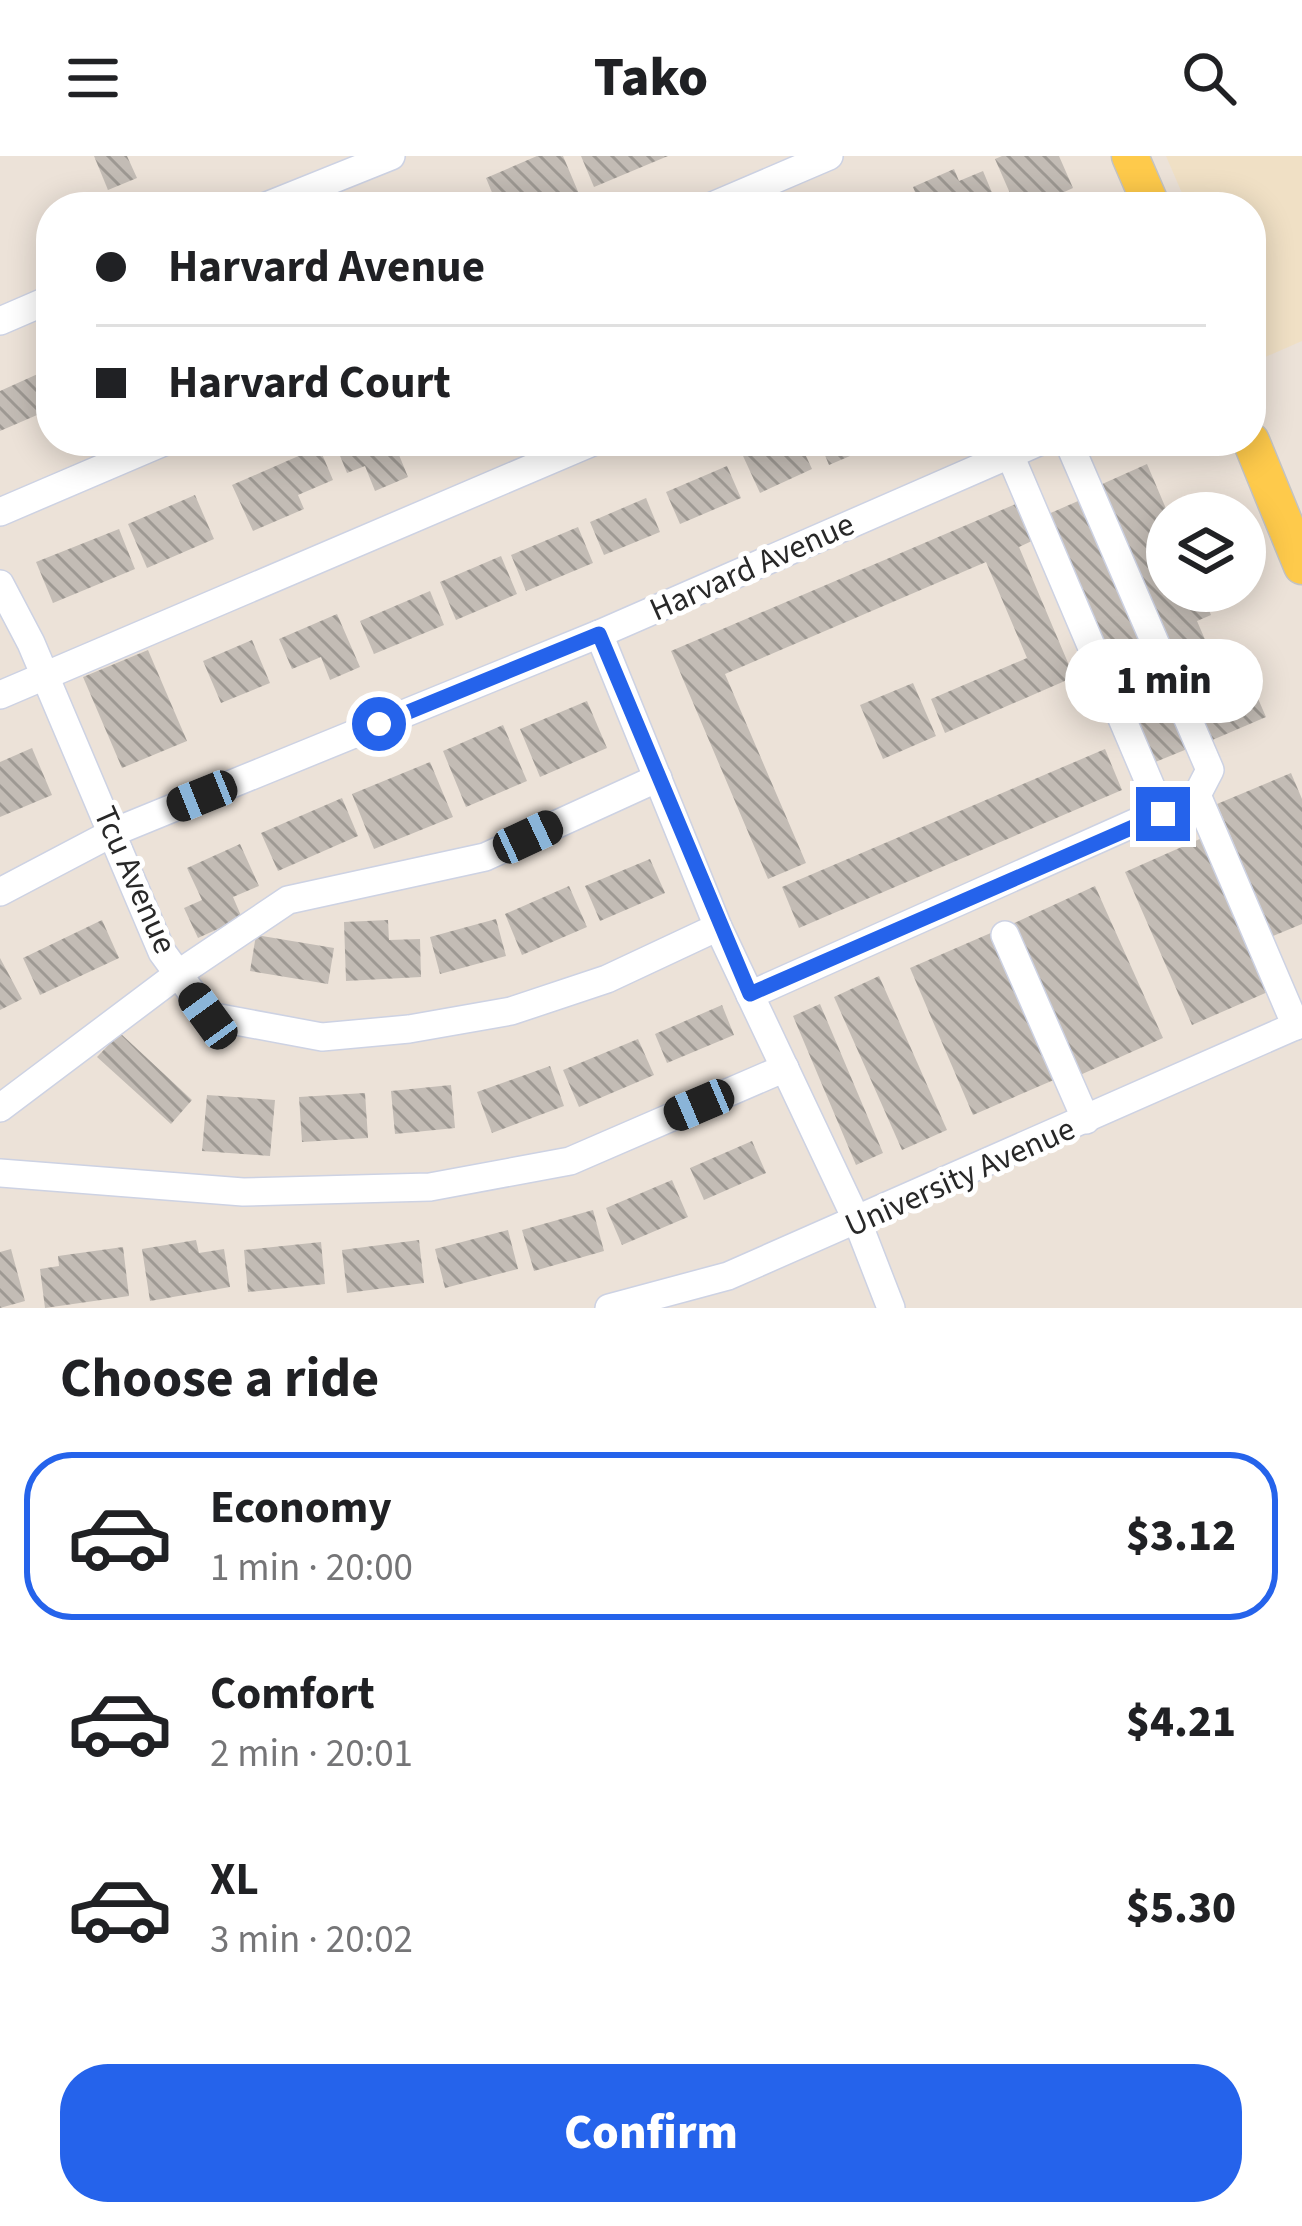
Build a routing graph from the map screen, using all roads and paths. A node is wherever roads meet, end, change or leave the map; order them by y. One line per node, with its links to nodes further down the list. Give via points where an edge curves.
1 (391, 156): 4 (street)
2 (829, 156): 5 (street)
3 (1130, 156): 6 (main road)
4 (301, 192)
5 (745, 192)
6 (1144, 192)
7 (36, 306): 8 (street)
8 (0, 322)
9 (131, 456): 15 (street)
10 (561, 456): 19 (street)
11 (1008, 456): 18 (street, Harvard Avenue)
12 (1010, 456): 22 (street)
13 (1074, 456): 22 (street, via 1210,770)
14 (1257, 456): 16 (main road)
15 (0, 512)
16 (1302, 566)
17 (0, 584): 19 (street, Tcu Avenue)
18 (599, 634): 21 (street); 23 (street, Harvard Avenue)
19 (45, 675): 20 (street); 23 (street, Tcu Avenue)
20 (0, 695)
21 (658, 778): 25 (street); 27 (street, via 485,857 288,900)
22 (1181, 805): 28 (street); 29 (street)
23 (114, 832): 24 (street, Harvard Avenue); 27 (street, Tcu Avenue)
24 (0, 892)
25 (718, 927): 27 (street, Tcu Avenue, via 607,979 511,1011 322,1037 208,1016); 28 (street)
26 (1005, 935): 32 (street)
27 (178, 974): 31 (street)
28 (750, 994): 30 (street)
29 (1299, 1025): 32 (street, University Avenue)
30 (785, 1068): 33 (street, via 570,1161 430,1187 242,1192); 34 (street)
31 (0, 1108)
32 (1086, 1120): 34 (street, University Avenue)
33 (0, 1173)
34 (858, 1223): 35 (street, University Avenue, via 728,1276); 36 (street)
35 (609, 1308)
36 (891, 1308)

